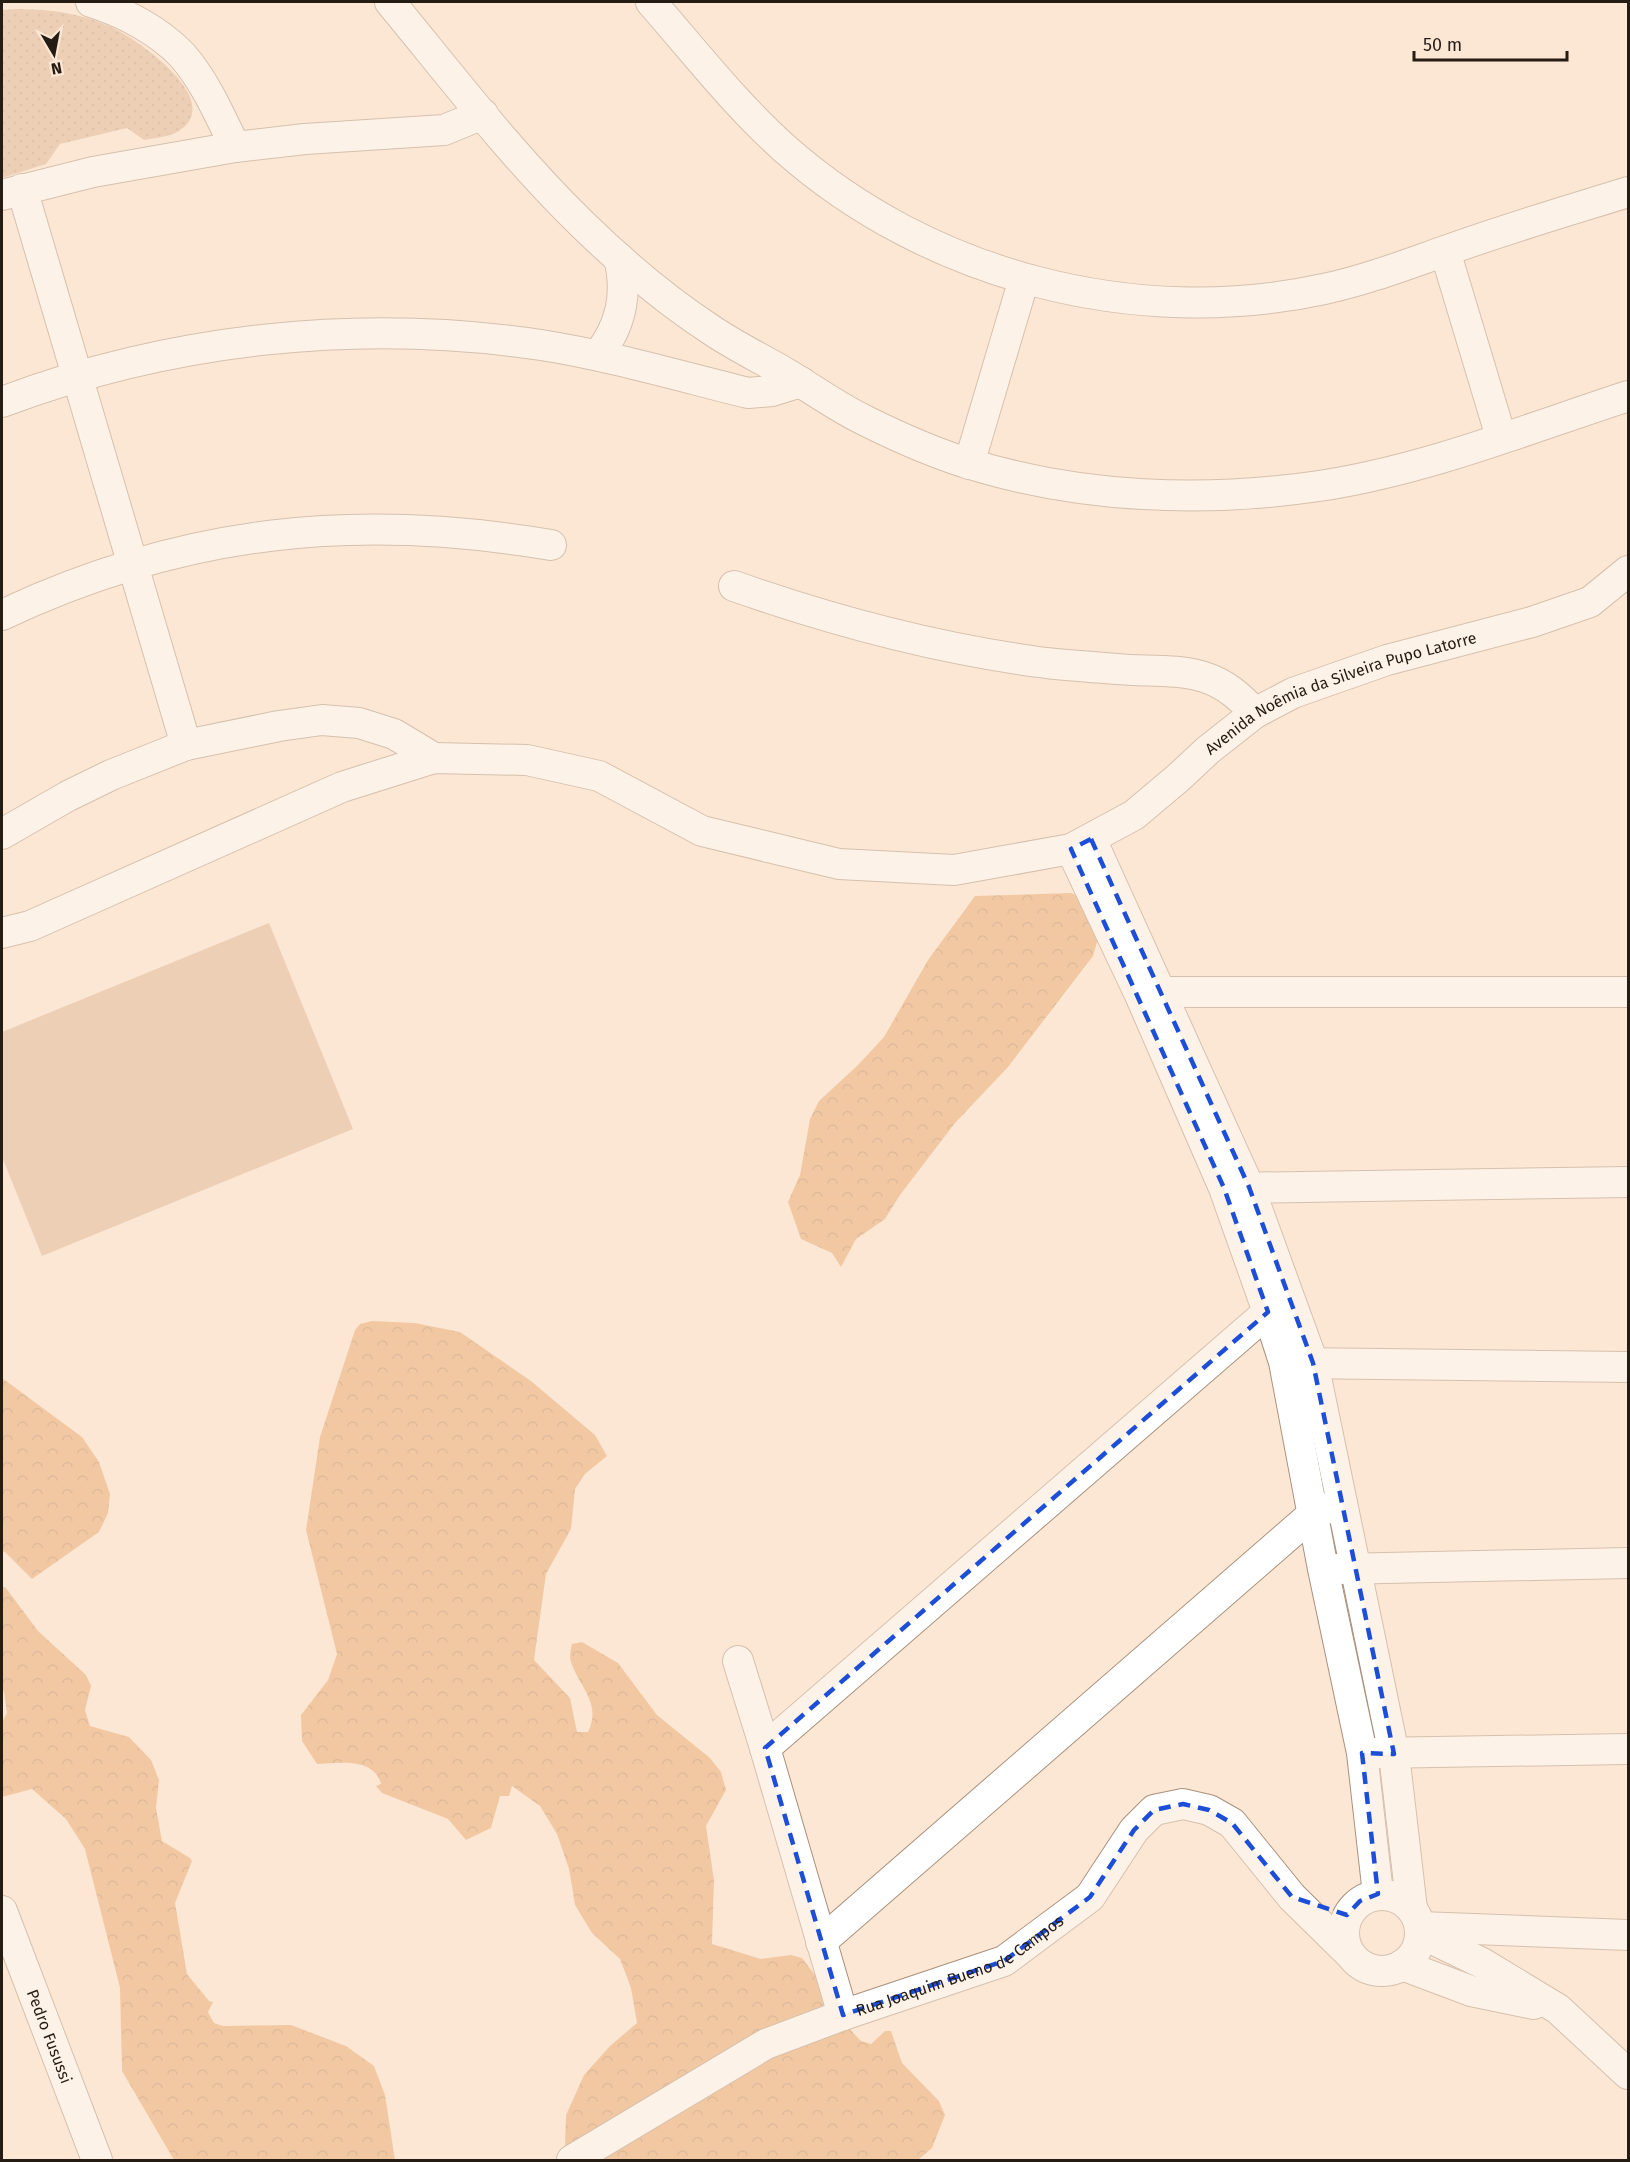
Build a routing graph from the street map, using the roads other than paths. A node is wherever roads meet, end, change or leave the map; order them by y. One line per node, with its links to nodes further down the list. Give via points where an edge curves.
1 (91, 2): 5 (street, via 141,24 182,56 206,89)
2 (390, 2): 4 (street)
3 (651, 2): 10 (street, via 753,119 821,178 928,242)
4 (483, 114): 5 (street, via 444,130); 9 (street, via 548,189)
5 (235, 147): 6 (street, via 154,160)
6 (12, 192): 12 (street)
7 (1629, 192): 8 (street)
8 (1445, 251): 10 (street, via 1322,290 1237,301 1194,303 1108,297); 16 (street)
9 (619, 258): 11 (street, via 624,285 621,312); 13 (street, via 711,330)
10 (1024, 279): 17 (street)
11 (598, 355): 12 (street, via 482,338 342,334 191,350); 13 (street, via 748,393)
12 (77, 376): 15 (street); 19 (street)
13 (801, 382): 17 (street, via 861,419)
14 (1629, 396): 16 (street)
15 (2, 402)
16 (1501, 437): 17 (street, via 1369,477 1221,495 1108,491)
17 (969, 464)
18 (551, 545): 19 (street, via 446,531 341,529 235,540)
19 (132, 564): 22 (street, via 72,584); 24 (street)
20 (1629, 571): 23 (street, Avenida Noêmia da Silveira Pupo Latorre, via 1590,602 1521,625 1387,660 1293,693)
21 (734, 586): 23 (street, via 857,626 941,646 1047,663 1172,671 1204,677 1235,691)
22 (2, 615)
23 (1255, 713): 27 (street, Avenida Noêmia da Silveira Pupo Latorre, via 1134,815)
24 (186, 745): 25 (street, via 322,720 377,728); 26 (street, via 111,775)
25 (434, 758): 27 (street, Avenida Noêmia da Silveira Pupo Latorre, via 527,760 599,776 702,831 839,864 954,870); 28 (street, via 342,788 30,926)
26 (2, 834)
27 (1081, 844): 30 (street)
28 (2, 933)
29 (1629, 992): 30 (street)
30 (1151, 993): 32 (street)
31 (1629, 1182): 32 (street)
32 (1236, 1187): 33 (street)
33 (1279, 1306): 34 (street); 35 (street); 43 (street)
34 (1284, 1362): 35 (street); 38 (street)
35 (1314, 1363): 36 (street); 37 (street)
36 (1629, 1367)
37 (1342, 1503): 38 (street); 41 (street)
38 (1313, 1514): 40 (street); 53 (street)
39 (1629, 1563): 41 (street)
40 (1323, 1569): 41 (street); 45 (street)
41 (1355, 1569): 46 (street)
42 (738, 1661): 43 (street)
43 (765, 1748): 53 (street)
44 (1629, 1749): 46 (street)
45 (1362, 1753): 46 (street); 47 (street)
46 (1394, 1754): 51 (street)
47 (1378, 1894): 50 (street, via 1360,1901); 51 (street, via 1402,1900)
48 (1292, 1897): 50 (street); 54 (street, Rua Joaquim Bueno de Campos); 57 (street, Rua Joaquim Bueno de Campos, via 1232,1823 1209,1810 1183,1804 1154,1809 1134,1830 1090,1897 1004,1961)
49 (2, 1911): 59 (street, Pedro Fusussi)
50 (1347, 1915): 54 (street, via 1343,1934)
51 (1418, 1923): 52 (street); 55 (street, via 1418,1946); 56 (street)
52 (1629, 1935)
53 (821, 1942): 57 (street)
54 (1348, 1952): 55 (street, via 1366,1968 1378,1971 1391,1971)
55 (1402, 1965): 56 (street, via 1471,1991)
56 (1558, 2009): 58 (street)
57 (843, 2015): 60 (street, Rua Joaquim Bueno de Campos, via 766,2044)
58 (1629, 2074)
59 (97, 2160)
60 (572, 2160)

